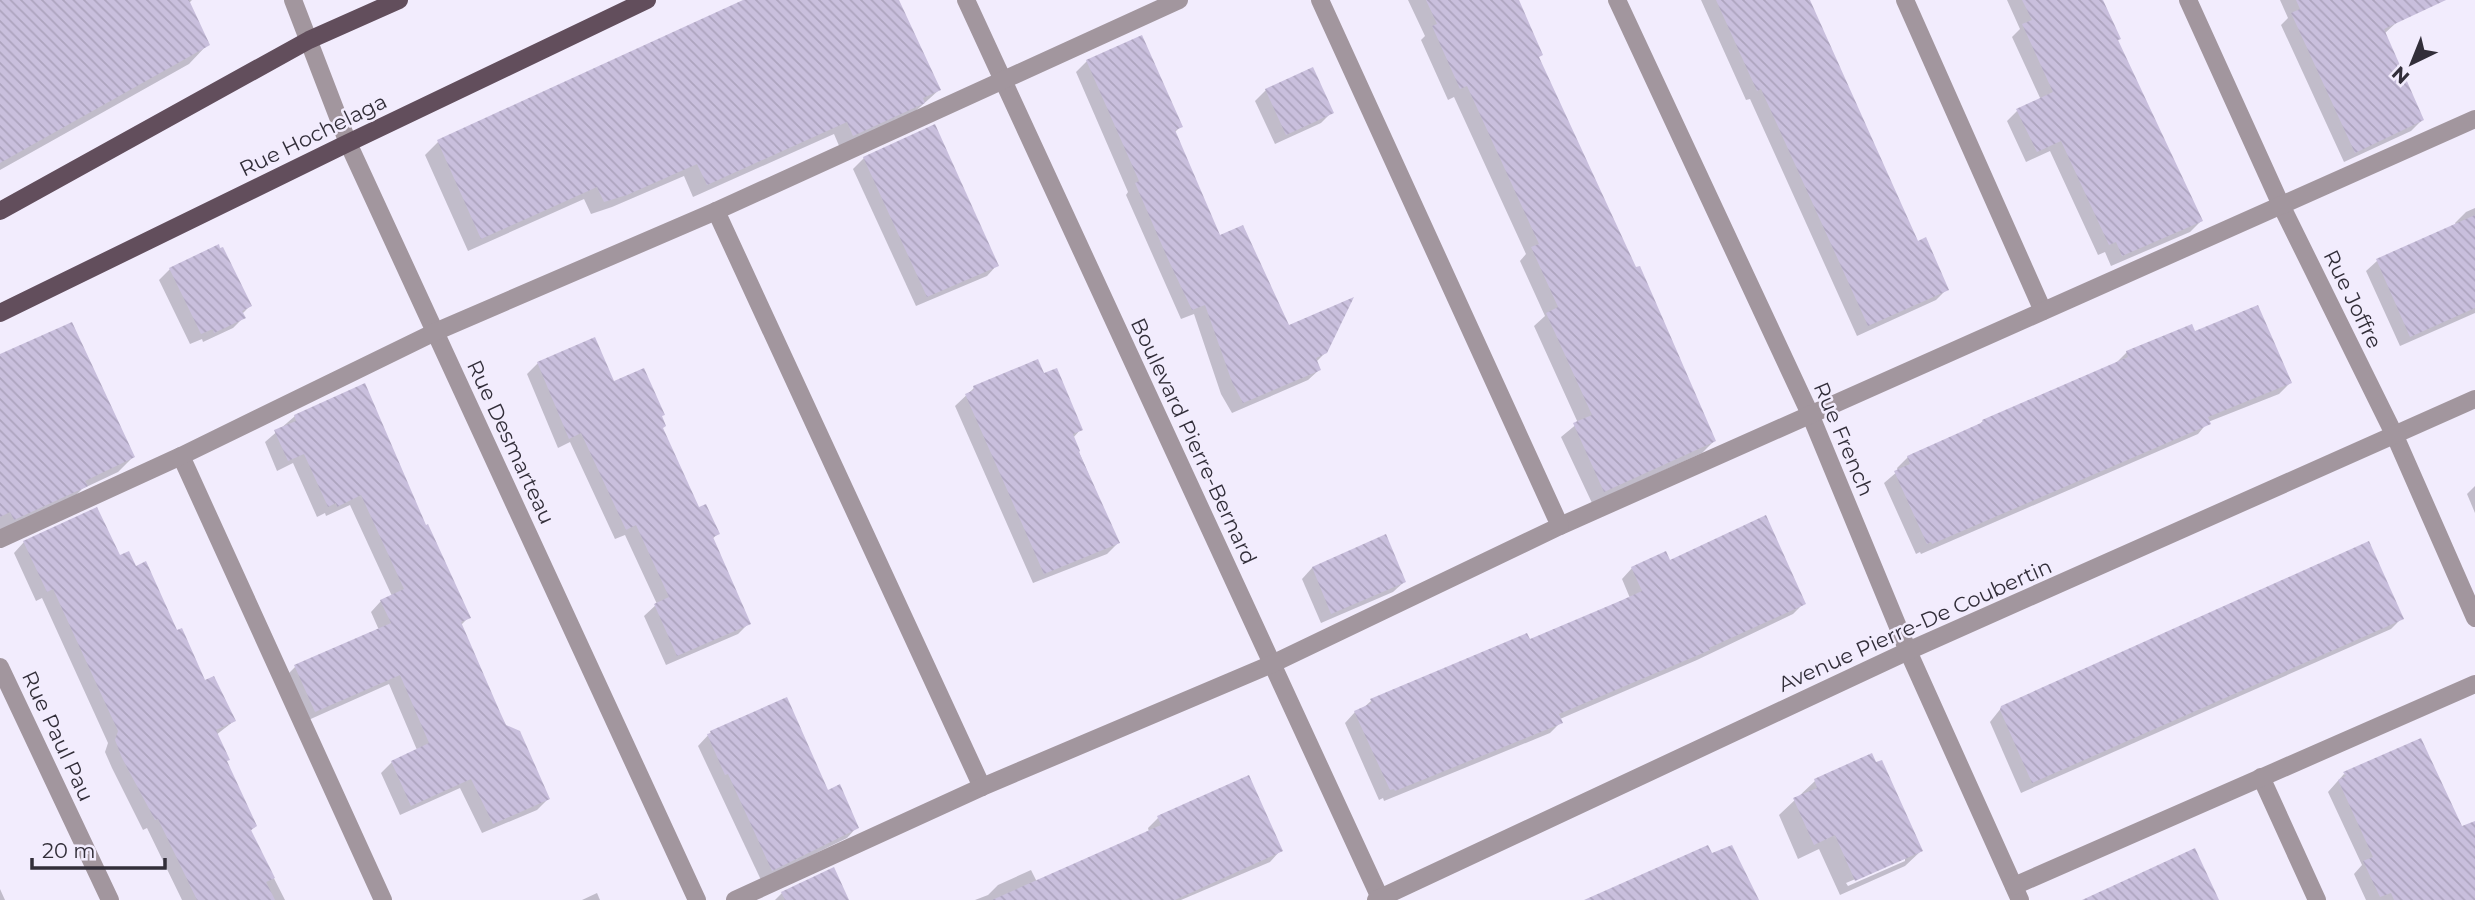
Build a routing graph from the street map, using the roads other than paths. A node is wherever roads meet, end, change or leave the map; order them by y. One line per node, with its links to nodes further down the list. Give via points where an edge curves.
1 (293, 0): 10 (street, Rue Desmarteau)
2 (399, 0): 10 (main road)
3 (647, 0): 13 (main road, Rue Hochelaga)
4 (966, 0): 11 (street, Boulevard Pierre-Bernard)
5 (1179, 0): 11 (street)
6 (1320, 0): 24 (street)
7 (1617, 0): 21 (street, Rue French)
8 (1905, 0): 17 (street)
9 (2188, 0): 14 (street, Rue Joffre)
10 (309, 40): 13 (street, Rue Desmarteau); 15 (main road)
11 (1002, 80): 16 (street); 28 (street, Boulevard Pierre-Bernard)
12 (2475, 119): 14 (street)
13 (348, 143): 18 (main road, Rue Hochelaga); 19 (street, Rue Desmarteau)
14 (2281, 205): 17 (street); 22 (street, Rue Joffre)
15 (0, 211)
16 (716, 211): 19 (street); 32 (street)
17 (2043, 311): 21 (street)
18 (0, 313)
19 (435, 332): 23 (street); 37 (street, Rue Desmarteau)
20 (2475, 399): 22 (street, Avenue Pierre-De Coubertin)
21 (1810, 414): 24 (street); 27 (street, Rue French)
22 (2395, 436): 26 (street, Rue Joffre); 27 (street, Avenue Pierre-De Coubertin)
23 (181, 456): 25 (street); 36 (street)
24 (1560, 526): 28 (street)
25 (0, 539)
26 (2475, 618)
27 (1908, 652): 33 (street, Rue French); 34 (street, Avenue Pierre-De Coubertin)
28 (1272, 664): 32 (street); 34 (street, Boulevard Pierre-Bernard)
29 (0, 667): 35 (street, Rue Paul Pau)
30 (2475, 684): 31 (street)
31 (2261, 777): 33 (street); 39 (street)
32 (982, 787): 38 (street)
33 (2017, 893)
34 (1379, 899)
35 (110, 900)
36 (383, 900)
37 (697, 900)
38 (735, 900)
39 (2317, 900)

